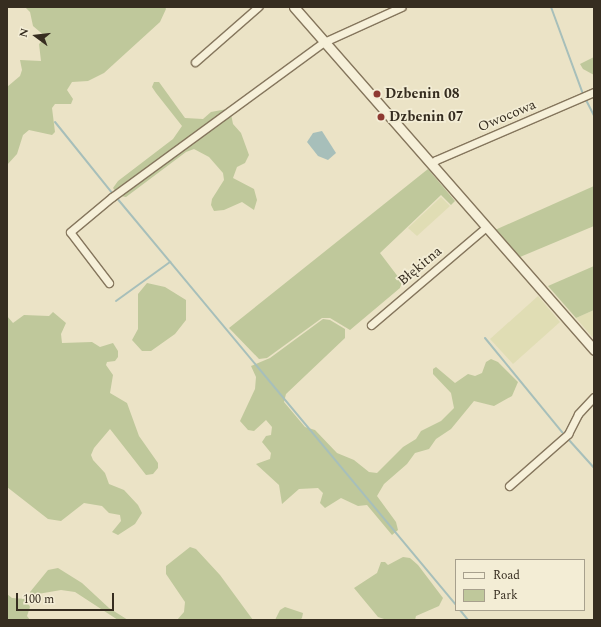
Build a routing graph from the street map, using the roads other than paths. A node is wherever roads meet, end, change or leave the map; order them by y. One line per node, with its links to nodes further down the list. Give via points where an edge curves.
1 (258, 7): 5 (street)
2 (294, 7): 4 (street)
3 (401, 7): 4 (street)
4 (324, 42): 7 (street); 9 (street, via 112,197 70,232)
5 (195, 62)
6 (594, 92): 7 (street, Owocowa)
7 (431, 164): 8 (street)
8 (486, 227): 10 (street, Błękitna); 11 (street)
9 (109, 283)
10 (371, 324)
11 (594, 350)
12 (594, 397): 13 (street, via 578,414 568,434)
13 (509, 486)

